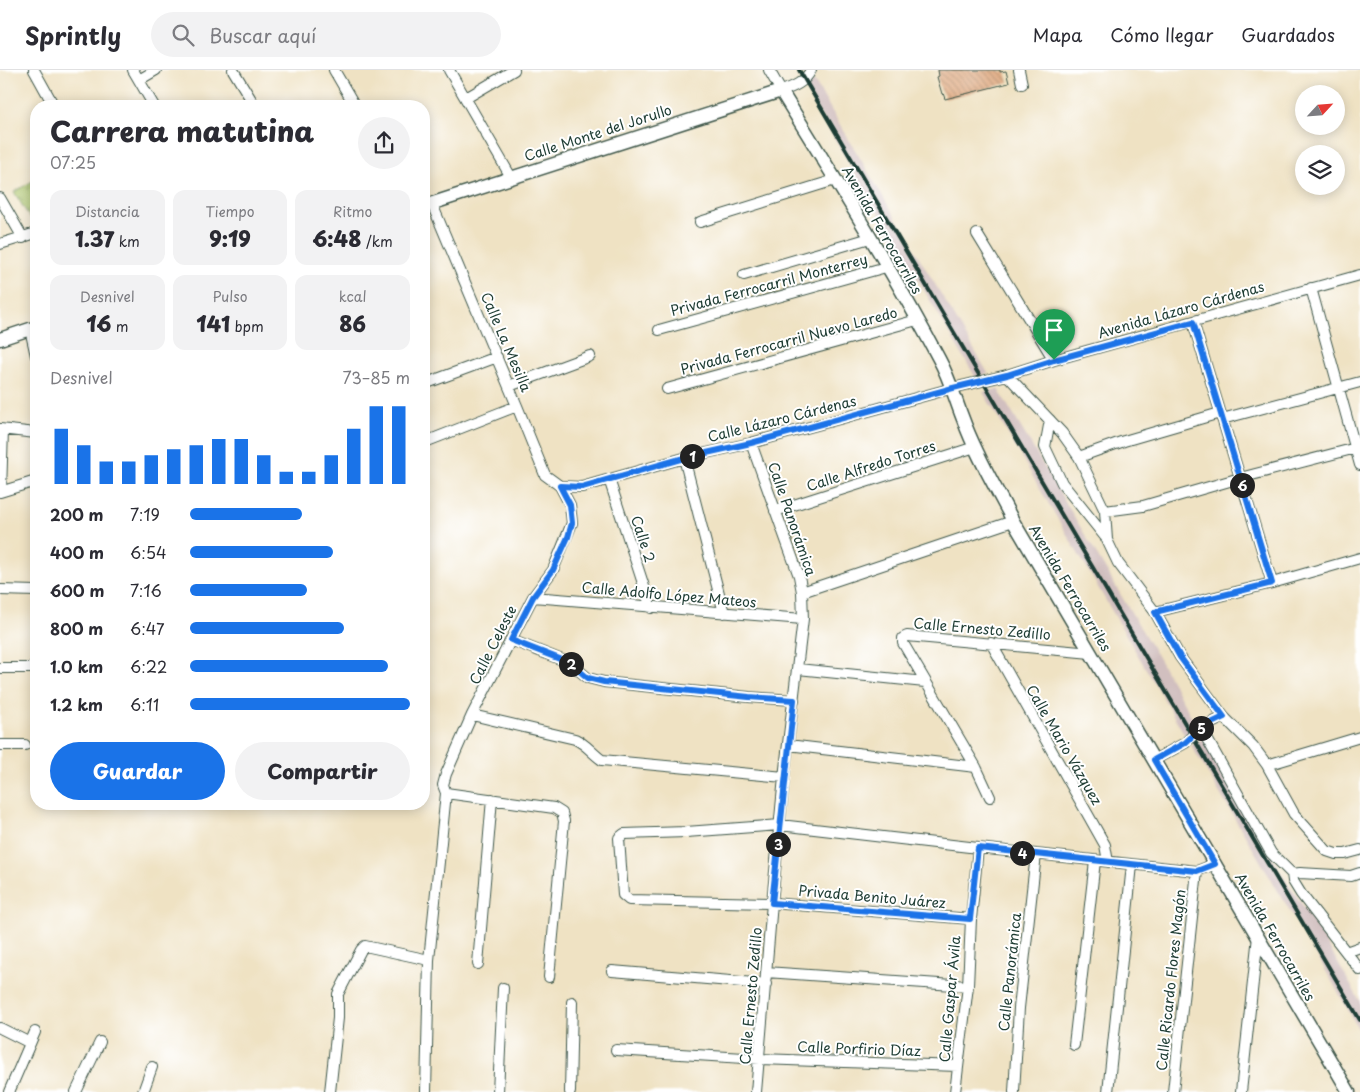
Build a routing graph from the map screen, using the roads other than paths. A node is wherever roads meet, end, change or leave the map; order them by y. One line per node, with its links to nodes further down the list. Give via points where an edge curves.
1 (34, 70): 15 (street)
2 (133, 70): 11 (street)
3 (156, 70): 11 (street)
4 (233, 70): 17 (street)
5 (334, 70): 18 (street)
6 (450, 70): 14 (street)
7 (514, 70): 14 (street)
8 (769, 70): 13 (street)
9 (811, 70): 13 (street, via 805,80)
10 (1019, 70): 12 (street)
11 (139, 80): 16 (street)
12 (1022, 84)
13 (781, 91): 19 (street, Calle Monte del Jorullo); 20 (street, Avenida Ferrocarriles)
14 (466, 98): 19 (street)
15 (51, 100)
16 (151, 100)
17 (251, 100)
18 (352, 100)
19 (512, 177): 22 (street, Calle Monte del Jorullo)
20 (835, 180): 24 (street); 28 (street, Avenida Ferrocarriles)
21 (0, 198): 27 (street)
22 (430, 204)
23 (430, 209): 40 (street, Calle La Mesilla)
24 (700, 222)
25 (977, 234): 41 (street)
26 (30, 236): 27 (street)
27 (22, 238): 29 (street)
28 (870, 238): 30 (street, Avenida Ferrocarriles); 31 (street)
29 (0, 244)
30 (886, 266): 34 (street, Avenida Ferrocarriles); 37 (street, Privada Ferrocarril Monterrey)
31 (744, 275)
32 (1360, 275): 33 (street, Avenida Lázaro Cárdenas)
33 (1311, 288): 35 (street, Avenida Lázaro Cárdenas); 47 (street)
34 (917, 320): 46 (street, Avenida Ferrocarriles); 48 (street, Privada Ferrocarril Nuevo Laredo)
35 (1193, 322): 41 (street, Avenida Lázaro Cárdenas); 50 (street)
36 (30, 329): 38 (street)
37 (658, 330)
38 (0, 339)
39 (590, 356): 45 (street)
40 (497, 357): 43 (street); 45 (street, Calle La Mesilla)
41 (1054, 360): 42 (street, Avenida Lázaro Cárdenas)
42 (1007, 375): 46 (street, Avenida Lázaro Cárdenas); 51 (street)
43 (430, 382)
44 (1360, 382): 47 (street)
45 (509, 386): 49 (street, Calle La Mesilla)
46 (953, 388): 55 (street, Calle Lázaro Cárdenas); 56 (street, Avenida Ferrocarriles)
47 (1339, 388): 50 (street); 57 (street)
48 (667, 389)
49 (517, 406): 54 (street); 64 (street, Calle La Mesilla, via 545,475)
50 (1221, 416): 58 (street); 61 (street)
51 (1050, 420): 58 (street); 69 (street, via 1045,447 1062,483)
52 (1, 430): 53 (street); 65 (street)
53 (30, 432)
54 (430, 440)
55 (751, 443): 59 (street, Calle Lázaro Cárdenas); 66 (street, Calle Panorámica)
56 (975, 447): 66 (street, Calle Alfredo Torres); 68 (street, Avenida Ferrocarriles)
57 (1358, 448): 60 (street); 61 (street)
58 (1080, 457): 67 (street)
59 (684, 458): 62 (street, Calle Lázaro Cárdenas); 78 (street)
60 (1360, 464)
61 (1240, 478): 67 (street, via 1143,506); 71 (street)
62 (609, 479): 64 (street, Calle Lázaro Cárdenas, via 582,487); 76 (street, Calle 2)
63 (30, 483): 65 (street)
64 (560, 486): 75 (street, Calle Celeste, via 570,505 572,523 553,570)
65 (1, 492)
66 (775, 511): 74 (street, Calle Panorámica)
67 (1105, 511): 69 (street)
68 (1013, 522): 74 (street); 82 (street, Avenida Ferrocarriles)
69 (1107, 540): 77 (street, via 1118,563)
70 (1360, 558): 71 (street)
71 (1272, 583): 77 (street)
72 (0, 590): 73 (street)
73 (30, 591)
74 (802, 592): 79 (street, Calle Panorámica)
75 (533, 597): 76 (street, Calle Adolfo López Mateos); 80 (street, Calle Celeste)
76 (651, 608): 78 (street, Calle Adolfo López Mateos)
77 (1155, 612): 89 (street, via 1180,657)
78 (724, 613): 79 (street, Calle Adolfo López Mateos)
79 (803, 620): 85 (street, Calle Panorámica)
80 (511, 640): 87 (street, via 570,663 588,678 604,682); 88 (street, Calle Celeste)
81 (991, 643): 82 (street, Calle Ernesto Zedillo); 86 (street, Calle Ernesto Zedillo, via 907,636 903,643); 107 (street, Calle Mario Vázquez, via 1105,846)
82 (1091, 653): 95 (street, Avenida Ferrocarriles)
83 (0, 668): 84 (street)
84 (30, 668)
85 (798, 669): 86 (street); 87 (street, Calle Panorámica)
86 (925, 682): 97 (street, Calle Ernesto Zedillo)
87 (794, 700): 94 (street, Calle Panorámica)
88 (472, 715): 98 (street, via 575,739 602,760); 99 (street, Calle Celeste, via 446,774)
89 (1224, 717): 90 (street); 96 (street)
90 (1201, 728): 95 (street, via 1185,743); 112 (street, via 1271,853)
91 (1360, 737): 96 (street)
92 (0, 745): 93 (street)
93 (25, 745)
94 (788, 745): 97 (street); 98 (street, Calle Panorámica)
95 (1154, 760): 108 (street, Avenida Ferrocarriles)
96 (1267, 765): 104 (street, via 1294,814 1327,851 1345,854)
97 (976, 767): 100 (street, Calle Ernesto Zedillo)
98 (784, 777): 102 (street, Calle Panorámica)
99 (446, 793): 101 (street); 118 (street, Calle Celeste)
100 (990, 797)
101 (492, 799): 119 (street); 123 (street, via 554,808 562,813 564,821)
102 (780, 825): 103 (street); 113 (street, Calle Panorámica); 113 (street, Privada Benito Juárez, via 624,834 619,838 623,895 629,900)
103 (978, 848): 105 (street); 114 (street, Calle Gaspar Ávila)
104 (1360, 850)
105 (1036, 854): 106 (street); 146 (street, Calle Panorámica, via 1019,1008)
106 (1095, 861): 107 (street); 132 (street)
107 (1108, 862): 109 (street)
108 (1215, 864): 110 (street); 115 (street, Avenida Ferrocarriles)
109 (1132, 865): 110 (street); 147 (street)
110 (1197, 871): 148 (street, Calle Ricardo Flores Magón)
111 (1360, 873): 112 (street, via 1351,876)
112 (1292, 874): 117 (street, via 1301,894)
113 (772, 903): 114 (street, Privada Benito Juárez); 122 (street, Calle Ernesto Zedillo)
114 (970, 919): 125 (street, Calle Gaspar Ávila)
115 (1258, 936): 149 (street); 150 (street, Avenida Ferrocarriles)
116 (1360, 947): 117 (street)
117 (1346, 952): 120 (street)
118 (429, 960): 140 (street, via 365,946 361,950 338,994); 141 (street, Calle Celeste)
119 (478, 964)
120 (1360, 970)
121 (612, 971): 124 (street)
122 (766, 972): 124 (street, Calle Ernesto Zedillo); 125 (street)
123 (548, 977)
124 (766, 984): 134 (street, Calle Ernesto Zedillo)
125 (968, 986): 135 (street, Calle Gaspar Ávila)
126 (503, 988): 142 (street)
127 (572, 1002): 143 (street)
128 (0, 1028): 131 (street)
129 (35, 1032): 131 (street)
130 (100, 1042): 138 (street)
131 (30, 1043): 137 (street)
132 (1074, 1045)
133 (616, 1050): 134 (street, Calle Porfirio Díaz)
134 (760, 1059): 135 (street, Calle Porfirio Díaz); 144 (street, Calle Ernesto Zedillo)
135 (958, 1066): 145 (street, Calle Gaspar Ávila)
136 (152, 1067): 139 (street)
137 (9, 1092)
138 (76, 1092)
139 (143, 1092)
140 (330, 1092)
141 (426, 1092)
142 (498, 1092)
143 (570, 1092)
144 (756, 1092)
145 (955, 1092)
146 (1014, 1092)
147 (1108, 1092)
148 (1173, 1092)
149 (1240, 1092)
150 (1349, 1092)

